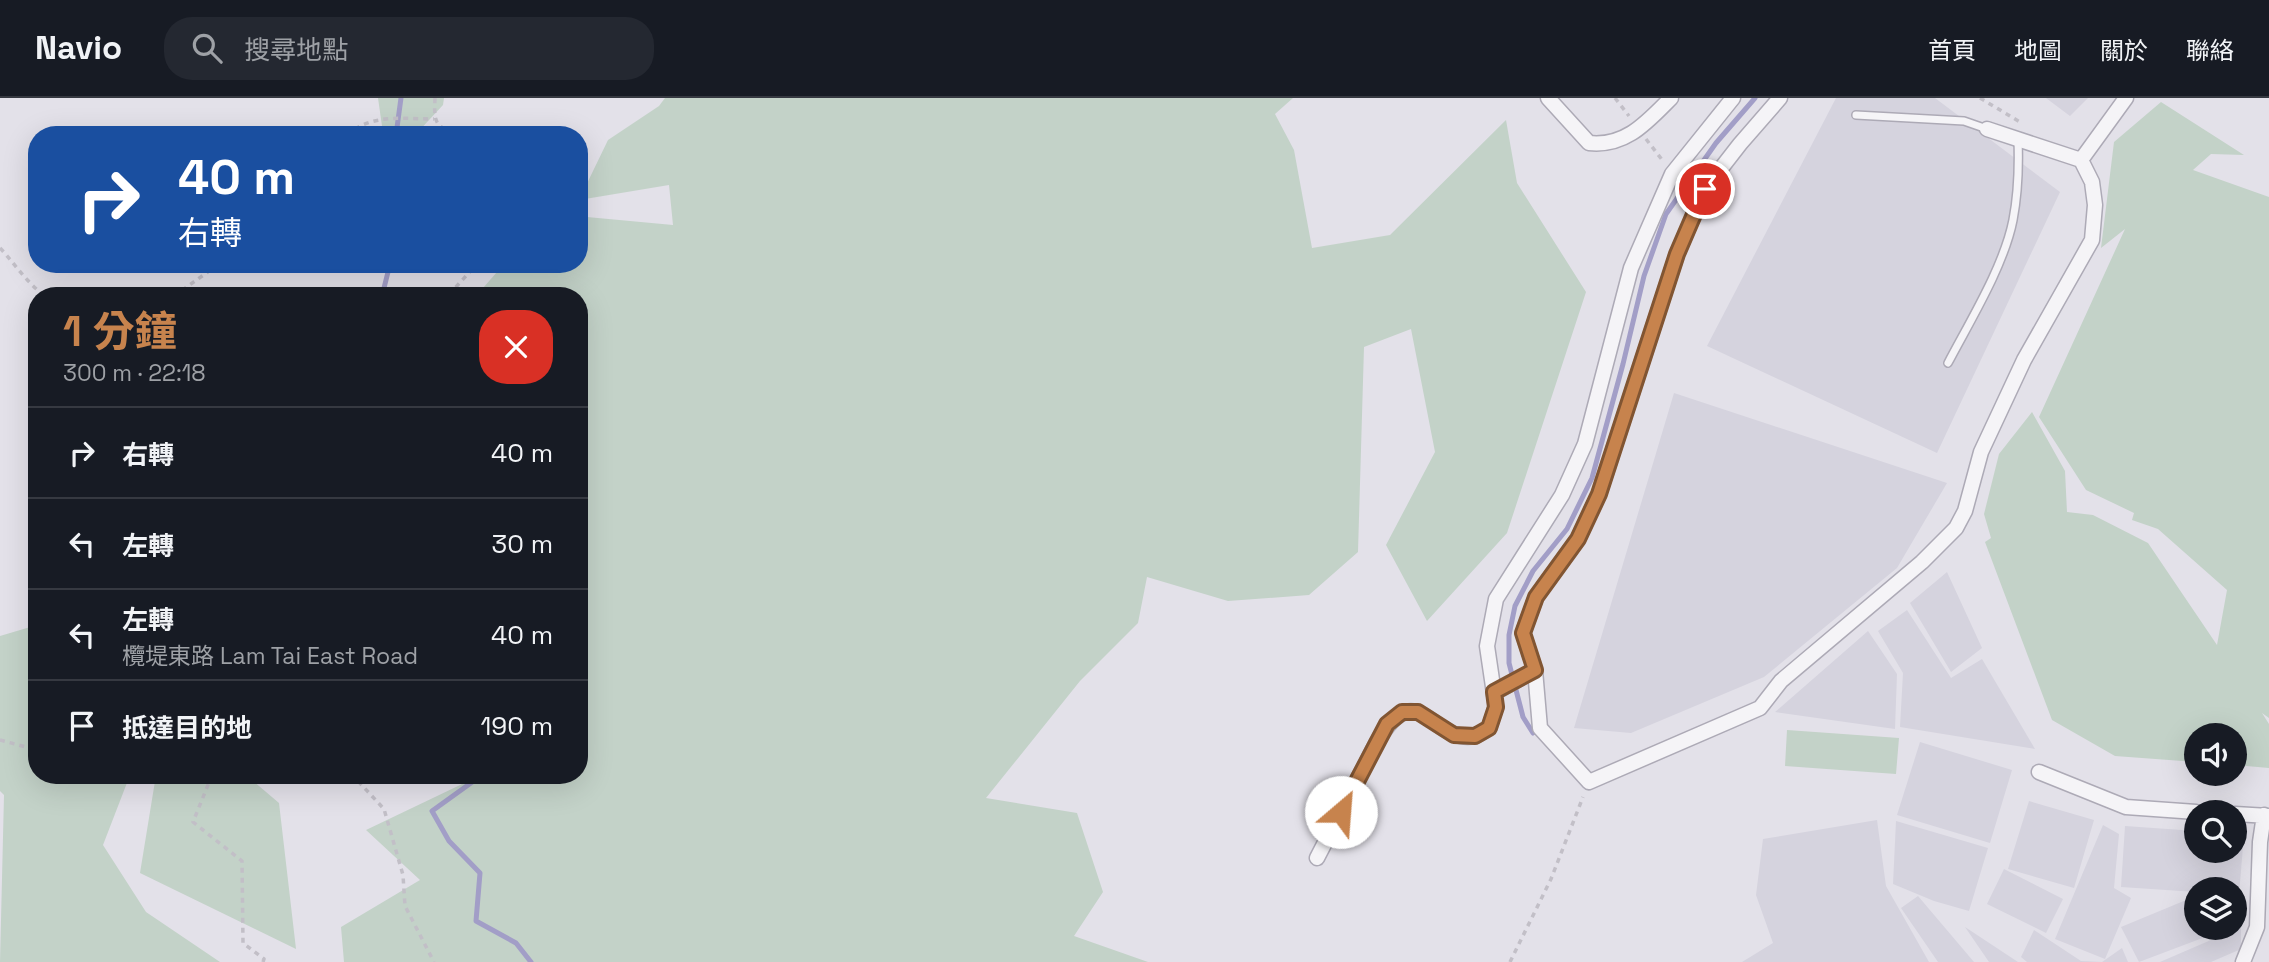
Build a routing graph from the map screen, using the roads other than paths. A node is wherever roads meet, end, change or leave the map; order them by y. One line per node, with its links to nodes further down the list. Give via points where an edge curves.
1 (1548, 98): 2 (street, via 1589,143 1605,145 1627,138)
2 (1671, 98)
3 (1733, 98): 12 (street, via 1672,174 1631,268 1584,444 1562,495 1496,599 1488,646)
4 (1780, 98): 11 (street, via 1700,200 1677,254 1599,494 1578,539 1536,597 1523,633)
5 (2126, 98): 9 (street)
6 (1856, 115): 7 (lane, via 1964,121)
7 (1987, 129): 8 (street)
8 (2018, 139): 9 (street); 10 (lane, via 2013,222 2001,257)
9 (2081, 160): 11 (street, via 2092,182 2092,240 2024,360 1981,452 1965,511 1922,562 1780,681 1760,708 1589,782 1540,728)
10 (1948, 363)
11 (1535, 670): 12 (street)
12 (1498, 690): 17 (street, via 1489,728 1475,736 1454,735 1418,712 1402,712 1387,724)
13 (2039, 772): 14 (street, via 2126,807)
14 (2184, 811)
15 (2247, 815): 16 (street)
16 (2266, 816): 18 (street, via 2260,842 2257,927)
17 (1317, 858)
18 (2243, 962)

